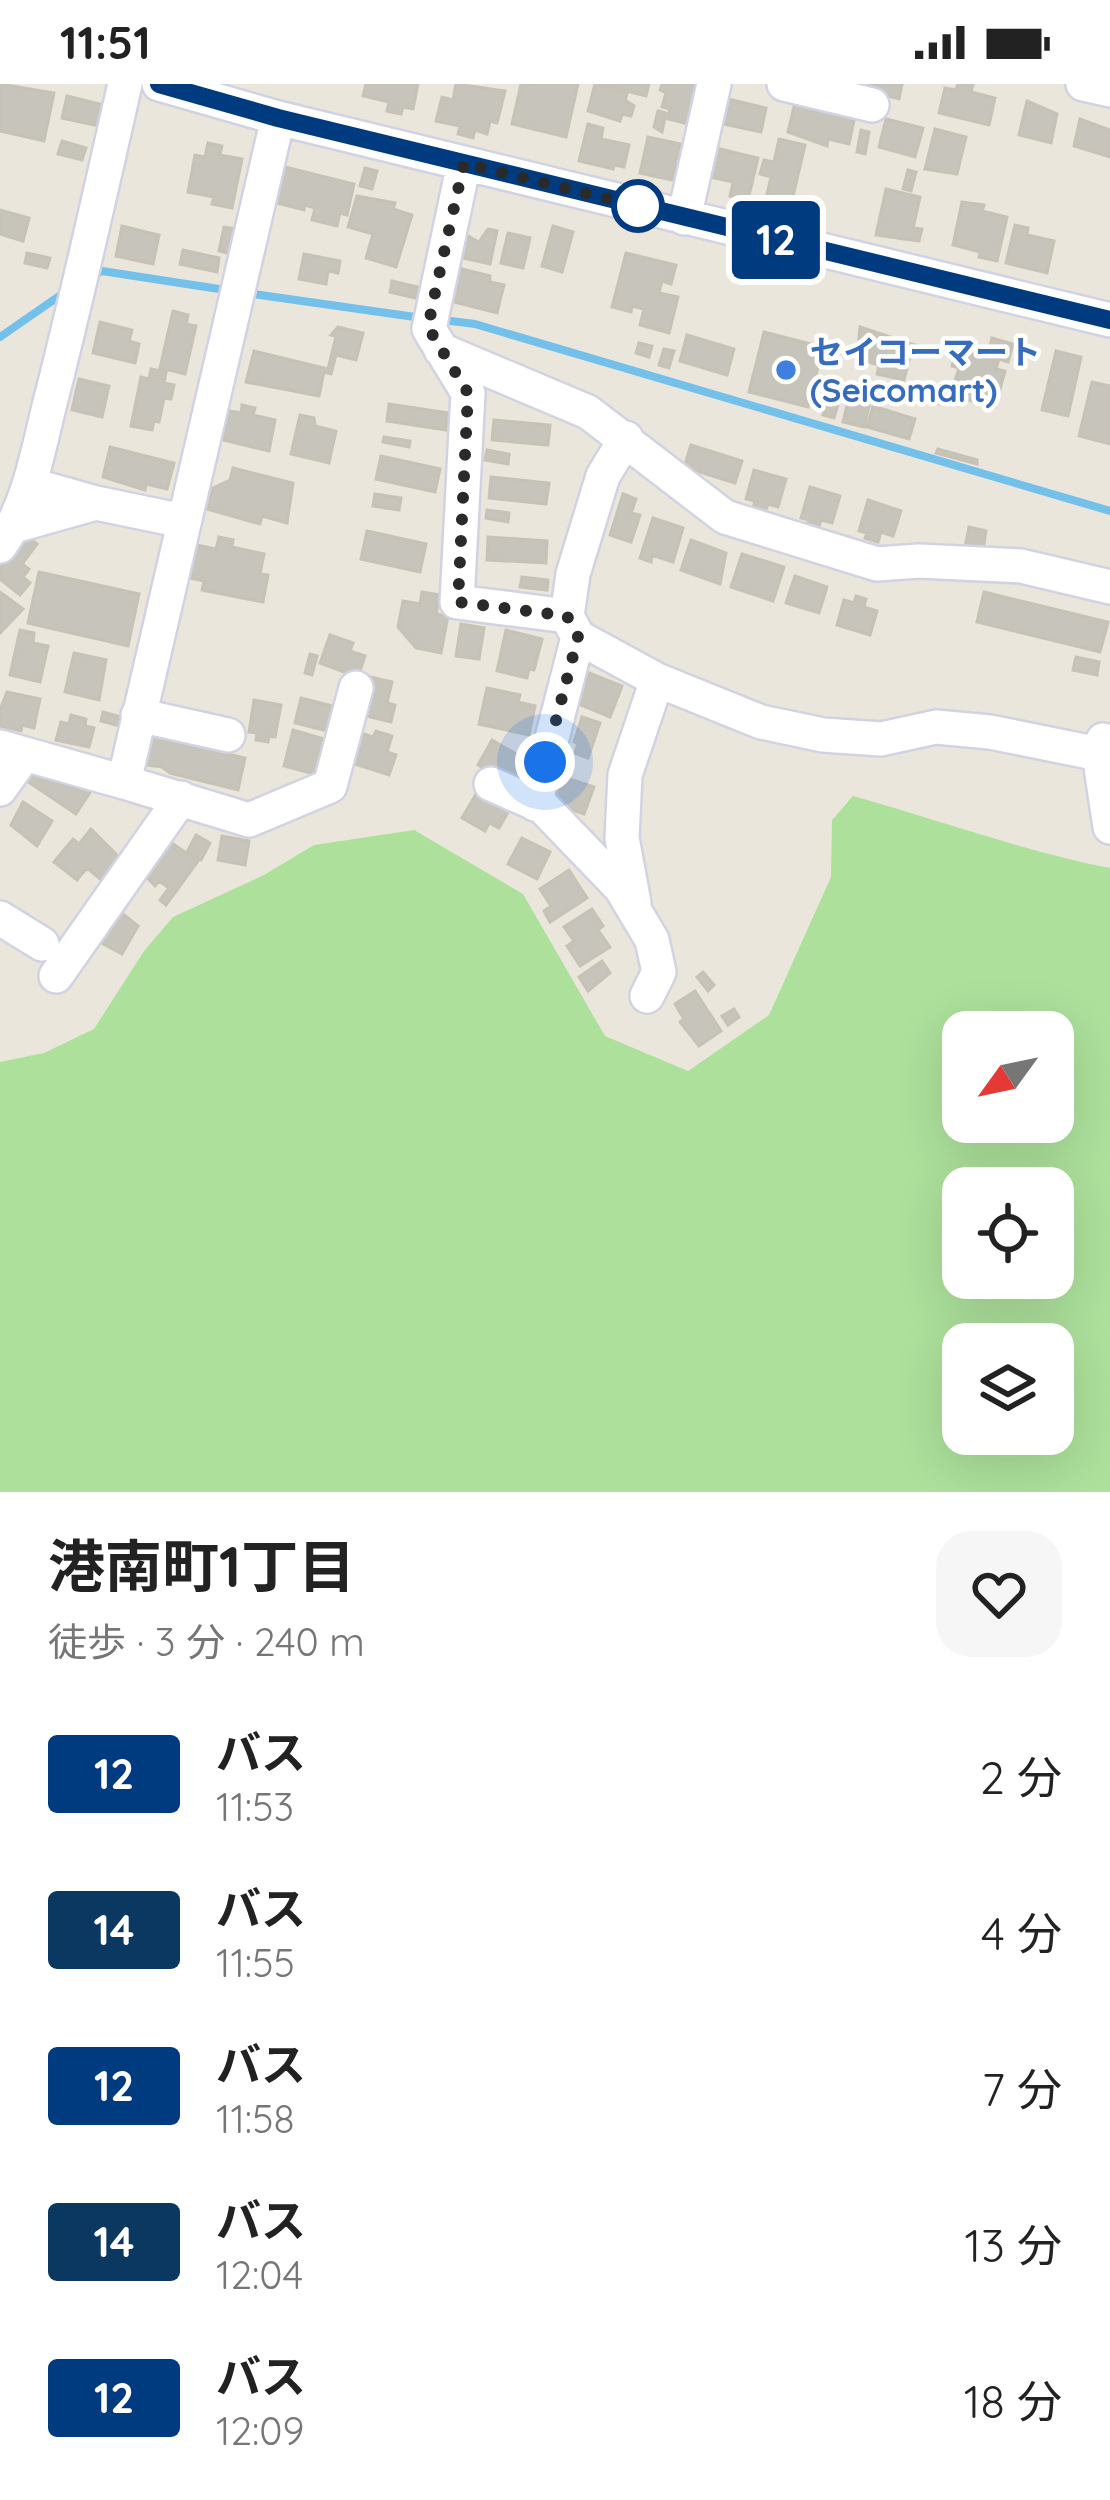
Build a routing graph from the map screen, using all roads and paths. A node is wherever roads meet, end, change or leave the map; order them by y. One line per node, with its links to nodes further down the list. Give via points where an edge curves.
1 (124, 84): 14 (street)
2 (159, 84): 8 (street)
3 (714, 84): 10 (street)
4 (784, 84): 7 (street)
5 (1083, 84): 6 (street)
6 (1110, 91)
7 (872, 105)
8 (278, 118): 9 (street); 16 (street)
9 (464, 163): 10 (street); 12 (street)
10 (684, 218): 11 (street)
11 (1110, 320)
12 (434, 330): 13 (street); 19 (street, via 468,393 458,602)
13 (626, 438): 18 (street, via 724,517 877,564 1021,566); 19 (street, via 602,476 573,574)
14 (29, 484): 15 (street); 17 (street)
15 (96, 503): 16 (street); 17 (street)
16 (183, 521): 22 (street)
17 (7, 536)
18 (1110, 587)
19 (572, 626): 20 (street); 30 (street)
20 (657, 680): 24 (street, via 761,722 823,735 881,739 936,728); 32 (street, via 625,775 622,838)
21 (356, 688): 29 (street, via 330,786 249,820)
22 (138, 715): 23 (street); 26 (street)
23 (228, 735)
24 (1105, 739): 31 (street)
25 (12, 750): 26 (street); 28 (street)
26 (124, 782): 29 (street)
27 (491, 784): 30 (street)
28 (0, 789)
29 (181, 798): 35 (street)
30 (535, 804): 32 (street)
31 (1110, 827)
32 (634, 911): 36 (street, via 652,940 658,972)
33 (0, 918): 34 (street)
34 (42, 944)
35 (56, 976)
36 (646, 996)

